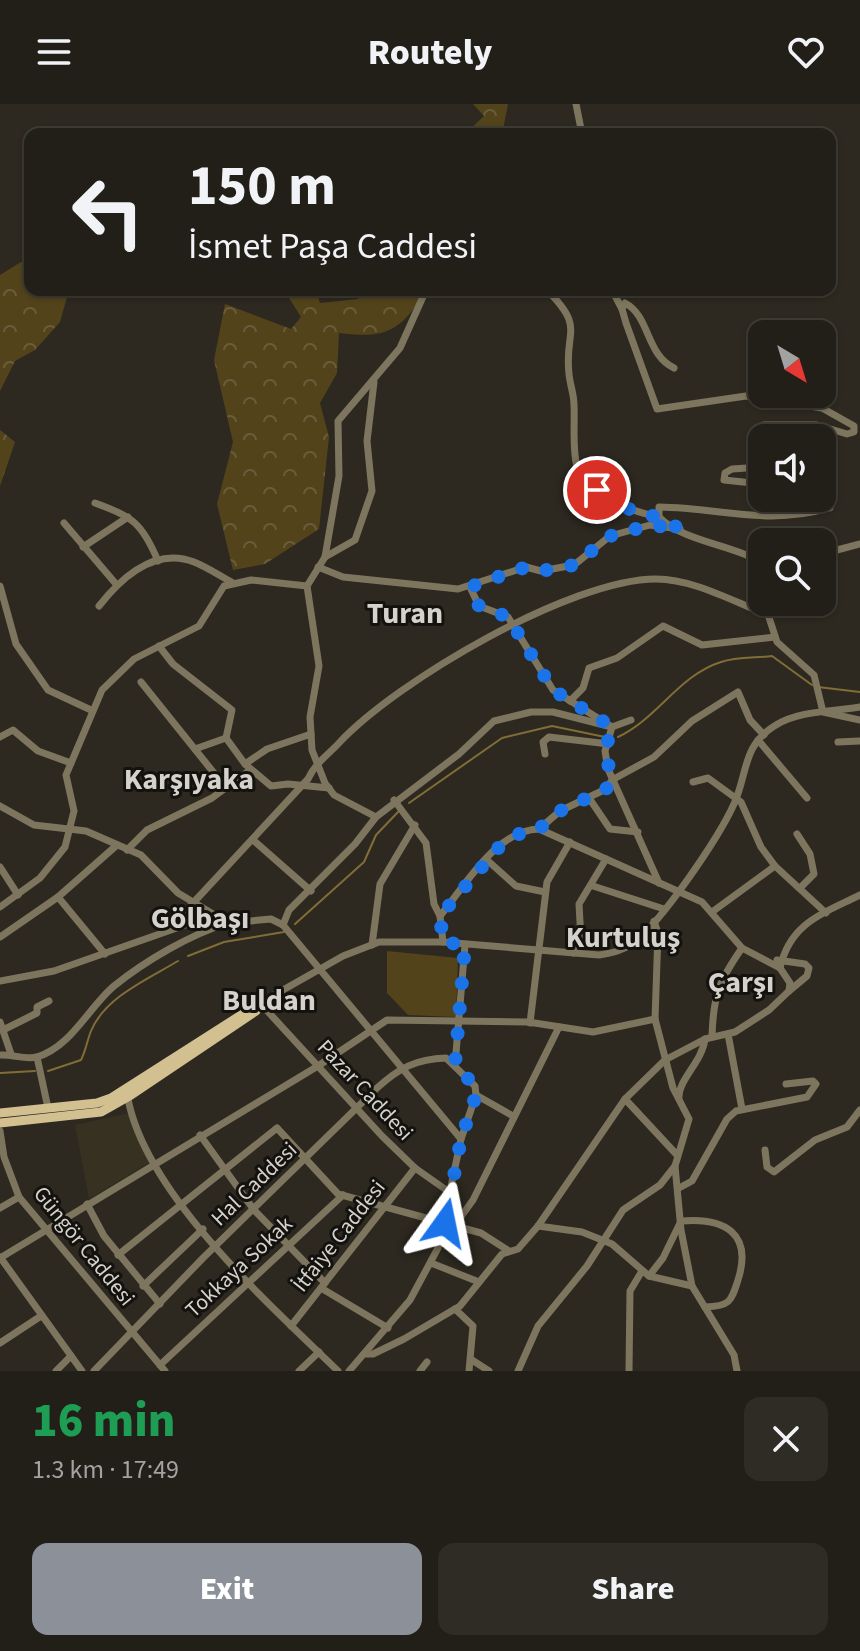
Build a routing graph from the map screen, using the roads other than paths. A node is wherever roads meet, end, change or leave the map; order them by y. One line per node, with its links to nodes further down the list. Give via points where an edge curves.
1 (576, 104): 2 (street)
2 (581, 128)
3 (423, 296): 8 (street, via 400,348)
4 (552, 296): 15 (street, via 572,326 569,375 577,469 616,502)
5 (615, 296): 6 (street)
6 (622, 309): 7 (street, via 630,304 654,352); 9 (street, via 657,409 746,396 822,408 854,426 847,434)
7 (674, 368)
8 (375, 380): 21 (street, via 338,421 339,476); 21 (street, via 367,441 372,491 355,540)
9 (836, 431)
10 (748, 468): 11 (street, via 732,469 724,480)
11 (748, 483)
12 (95, 503): 14 (street)
13 (817, 512): 15 (street, via 769,519 659,507)
14 (128, 517): 19 (street); 23 (street, via 147,534)
15 (659, 517): 17 (street)
16 (64, 523): 19 (street)
17 (680, 529): 22 (street); 29 (street, via 650,525 610,536 574,565 541,571 526,567)
18 (860, 544): 20 (street)
19 (83, 547): 26 (street)
20 (836, 550)
21 (325, 557): 24 (street)
22 (748, 557)
23 (158, 561): 25 (street, via 182,558); 26 (street)
24 (318, 567): 28 (street); 29 (street, via 379,582)
25 (233, 583): 28 (street); 35 (street, via 224,586 199,626)
26 (116, 584): 30 (street)
27 (0, 586): 39 (street, via 16,644 48,690)
28 (307, 586): 44 (street, via 319,666)
29 (470, 587): 33 (street, via 479,606 499,611)
30 (99, 606)
31 (748, 607): 33 (street, via 682,582 656,579 571,597)
32 (767, 616): 34 (street)
33 (514, 626): 37 (street, via 553,690); 54 (street, via 394,693)
34 (775, 637): 37 (street, via 702,645 663,626 617,658 589,668 583,688); 40 (street, via 814,675)
35 (159, 646): 39 (street, via 113,676); 46 (street, via 173,664 232,710)
36 (141, 682): 51 (street)
37 (570, 701): 43 (street)
38 (860, 707): 40 (street)
39 (91, 710): 53 (street)
40 (823, 712): 42 (street); 47 (street, via 794,717)
41 (631, 720): 43 (street)
42 (860, 720)
43 (612, 727): 50 (street); 64 (street, via 553,712 506,715)
44 (311, 734): 54 (street); 55 (street, via 267,749)
45 (0, 737): 53 (street, via 13,730 38,751)
46 (226, 738): 51 (street); 55 (street)
47 (761, 738): 56 (street, via 738,692 692,721 654,757); 62 (street); 63 (street, via 744,761)
48 (860, 741): 49 (street)
49 (838, 742)
50 (609, 744): 52 (street, via 549,737 543,742); 56 (street, via 605,751)
51 (195, 749): 59 (street)
52 (545, 754)
53 (71, 763): 68 (street, via 66,775 74,811)
54 (316, 763): 58 (street); 60 (street)
55 (248, 767): 58 (street, via 271,786); 59 (street)
56 (612, 780): 61 (street); 70 (street)
57 (693, 782): 63 (street, via 708,778)
58 (301, 785): 60 (street); 72 (street)
59 (226, 788): 75 (street, via 147,830)
60 (329, 788): 66 (street)
61 (589, 798): 69 (street, via 560,811); 70 (street, via 610,829)
62 (807, 798)
63 (736, 799): 78 (street); 85 (street)
64 (394, 800): 66 (street); 67 (street)
65 (0, 806): 68 (street, via 34,825)
66 (376, 817): 83 (street)
67 (415, 825): 94 (street, via 426,843); 102 (street, via 380,884)
68 (70, 829): 74 (street); 86 (street, via 56,862)
69 (539, 829): 73 (street); 77 (street, via 513,837)
70 (638, 832): 80 (street)
71 (797, 834): 82 (street, via 814,863 814,874)
72 (253, 840): 83 (street); 89 (street)
73 (570, 842): 76 (street); 84 (street)
74 (117, 845): 75 (street); 88 (street)
75 (127, 850): 89 (street, via 141,855 160,878)
76 (606, 859): 80 (street); 81 (street)
77 (487, 860): 84 (street, via 516,886); 94 (street)
78 (775, 866): 82 (street); 92 (street)
79 (0, 867): 86 (street)
80 (659, 883): 85 (street)
81 (593, 886): 91 (street); 106 (street, via 579,904 581,940)
82 (800, 888): 93 (street)
83 (311, 891): 97 (street, via 289,910)
84 (545, 892): 105 (street)
85 (675, 893): 91 (street); 92 (street, via 702,902)
86 (18, 895): 90 (street)
87 (860, 895): 93 (street)
88 (58, 897): 100 (street); 107 (street)
89 (193, 903): 96 (street); 99 (street)
90 (0, 905)
91 (664, 909): 95 (street)
92 (712, 912): 104 (street)
93 (826, 913): 108 (street, via 790,938)
94 (440, 916): 101 (street)
95 (654, 921): 106 (street, via 620,951); 114 (street)
96 (228, 923): 97 (street, via 271,919); 98 (street)
97 (283, 925): 109 (street)
98 (215, 927): 99 (street, via 191,923); 124 (street, via 113,987 79,1026)
99 (168, 930): 107 (street)
100 (0, 937)
101 (443, 942): 102 (street); 103 (street)
102 (372, 945): 109 (street)
103 (465, 945): 105 (street); 115 (street)
104 (742, 948): 108 (street); 121 (street, via 719,983)
105 (538, 951): 106 (street); 116 (street)
106 (573, 953)
107 (105, 954): 110 (street)
108 (780, 964): 111 (street); 111 (street, via 809,968)
109 (317, 971): 113 (street); 119 (street)
110 (0, 981)
111 (789, 991): 120 (street, via 769,1010)
112 (49, 1001): 117 (street, via 37,1007 37,1013)
113 (260, 1003): 127 (street, Pazar Caddesi); 130 (main road, via 256,1011)
114 (655, 1019): 118 (street, via 593,1032); 125 (street)
115 (459, 1021): 116 (street); 119 (street, via 393,1019); 126 (street)
116 (530, 1023): 118 (street)
117 (2, 1026): 122 (street)
118 (559, 1027): 139 (street)
119 (370, 1029): 127 (street); 128 (street)
120 (728, 1034): 121 (street); 136 (street)
121 (709, 1038): 125 (street); 132 (street, via 679,1088)
122 (11, 1054): 123 (street); 124 (street)
123 (0, 1055)
124 (37, 1057): 134 (street)
125 (665, 1060): 132 (street); 133 (street)
126 (455, 1065): 128 (street, Hal Caddesi, via 446,1058 429,1058); 131 (street, via 475,1086)
127 (318, 1066): 135 (street, Pazar Caddesi); 142 (street)
128 (399, 1068): 135 (street, Hal Caddesi); 143 (street)
129 (786, 1084): 136 (street, via 816,1084 807,1097)
130 (127, 1092): 134 (main road, via 97,1103); 140 (main road, via 101,1112); 147 (street, via 134,1126)
131 (476, 1095): 139 (street); 143 (street)
132 (679, 1097): 145 (street, via 689,1119)
133 (625, 1099): 145 (street); 163 (street)
134 (48, 1108): 138 (main road)
135 (357, 1108): 146 (street, Hal Caddesi); 149 (street, Pazar Caddesi)
136 (742, 1109): 151 (street, via 727,1119 692,1181)
137 (860, 1110): 144 (street, via 847,1127 815,1140 774,1172 767,1167)
138 (0, 1113)
139 (513, 1116): 162 (street)
140 (0, 1123)
141 (0, 1131): 154 (street, Güngör Caddesi)
142 (200, 1135): 147 (street); 150 (street)
143 (461, 1139): 152 (street)
144 (765, 1150)
145 (677, 1155): 148 (street)
146 (306, 1159): 150 (street, via 277,1128); 153 (street); 159 (street, Hal Caddesi)
147 (153, 1164): 155 (street); 156 (street)
148 (675, 1166): 151 (street); 166 (street, via 660,1185 623,1210)
149 (415, 1168): 152 (street, Pazar Caddesi); 157 (street, İtfaiye Caddesi)
150 (225, 1171): 156 (street); 159 (street)
151 (679, 1188): 160 (street)
152 (452, 1194): 161 (street)
153 (343, 1195): 157 (street); 168 (street, Tokkaya Sokak)
154 (19, 1197): 158 (street); 165 (street, Güngör Caddesi)
155 (87, 1204): 165 (street); 171 (street)
156 (181, 1205): 164 (street); 171 (street)
157 (387, 1206): 161 (street); 178 (street, İtfaiye Caddesi)
158 (0, 1208)
159 (254, 1210): 167 (street, Hal Caddesi); 168 (street)
160 (681, 1221): 174 (street, via 663,1258); 179 (street); 181 (street, via 714,1221 733,1233 745,1255 736,1293 720,1307)
161 (445, 1223): 162 (street); 169 (street)
162 (455, 1226): 169 (street); 170 (street, via 481,1233)
163 (538, 1226): 166 (street, via 582,1232); 170 (street, via 518,1249)
164 (203, 1229): 167 (street); 177 (street)
165 (45, 1230): 172 (street); 186 (street, Güngör Caddesi)
166 (603, 1241): 174 (street); 203 (street, via 538,1326)
167 (217, 1245): 175 (street); 180 (street, Hal Caddesi)
168 (287, 1247): 175 (street, Tokkaya Sokak); 178 (street)
169 (438, 1248): 173 (street)
170 (509, 1251): 176 (street)
171 (118, 1255): 177 (street)
172 (0, 1257): 183 (street)
173 (431, 1263): 176 (street); 185 (street)
174 (646, 1274): 179 (street); 204 (street, via 630,1291)
175 (250, 1281): 184 (street); 193 (street, Tokkaya Sokak)
176 (479, 1282): 182 (street)
177 (143, 1286): 180 (street)
178 (323, 1286): 184 (street, İtfaiye Caddesi); 185 (street)
179 (692, 1286): 181 (street)
180 (160, 1304): 186 (street, Hal Caddesi)
181 (705, 1307): 205 (street, via 734,1355)
182 (455, 1309): 189 (street, via 404,1339); 191 (street, via 473,1326)
183 (41, 1316): 187 (street); 190 (street)
184 (291, 1326): 188 (street)
185 (388, 1328): 189 (street)
186 (131, 1332): 193 (street, Güngör Caddesi); 196 (street, Hal Caddesi)
187 (0, 1343)
188 (319, 1352): 197 (street); 198 (street)
189 (364, 1354): 199 (street)
190 (71, 1356): 194 (street); 195 (street)
191 (472, 1360): 201 (street); 202 (street)
192 (427, 1362): 200 (street)
193 (162, 1368)
194 (56, 1371)
195 (82, 1371)
196 (94, 1371)
197 (299, 1371)
198 (338, 1371)
199 (349, 1371)
200 (420, 1371)
201 (469, 1371)
202 (489, 1371)
203 (518, 1371)
204 (629, 1371)
205 (737, 1371)

